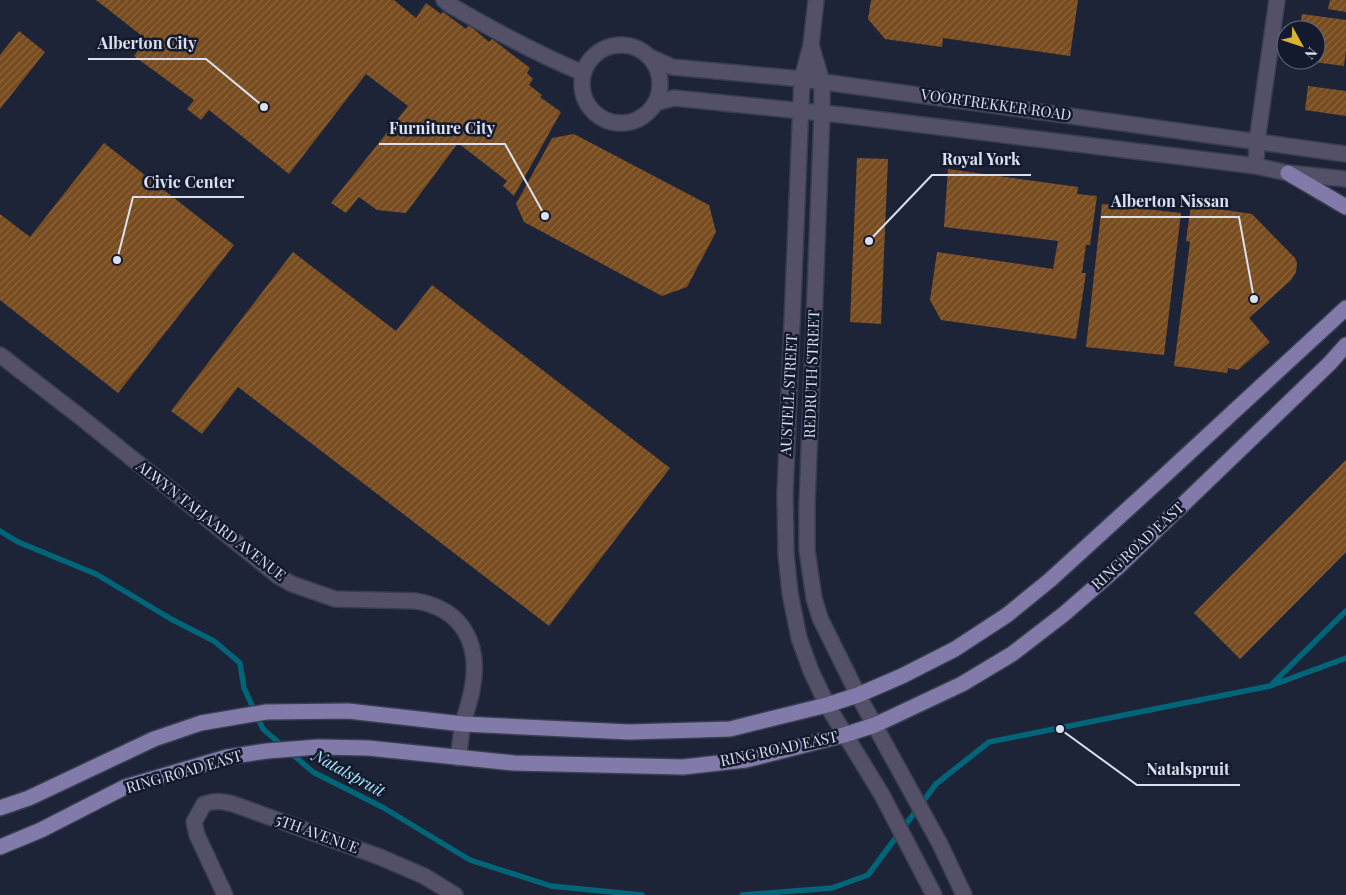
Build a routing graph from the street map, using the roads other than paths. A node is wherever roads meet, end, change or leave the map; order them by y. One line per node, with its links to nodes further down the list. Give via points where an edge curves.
1 (444, 0): 6 (street, via 504,36)
2 (816, 0): 4 (street, REDRUTH STREET)
3 (1277, 0): 14 (street)
4 (811, 45): 7 (street, REDRUTH STREET); 8 (street, REDRUTH STREET)
5 (648, 56): 6 (street, via 635,47 619,45 604,49 591,59); 7 (street, VOORTREKKER ROAD, via 672,67); 9 (street, via 658,70 660,87)
6 (583, 74): 9 (street, via 582,90 587,105 598,117 614,123 630,122 645,115)
7 (802, 79): 8 (street, VOORTREKKER ROAD); 11 (street, AUSTELL STREET)
8 (822, 82): 10 (street, VOORTREKKER ROAD); 12 (street, REDRUTH STREET)
9 (655, 103): 11 (street, VOORTREKKER ROAD, via 674,98)
10 (1029, 110): 13 (street); 14 (street, VOORTREKKER ROAD)
11 (801, 112): 12 (street, VOORTREKKER ROAD); 26 (street, AUSTELL STREET, via 786,459 786,554 799,638)
12 (822, 113): 13 (street, VOORTREKKER ROAD); 25 (street, REDRUTH STREET, via 807,550 820,618)
13 (1027, 138): 16 (street, VOORTREKKER ROAD)
14 (1257, 141): 15 (street, VOORTREKKER ROAD); 16 (street)
15 (1346, 154)
16 (1256, 166): 17 (street, VOORTREKKER ROAD)
17 (1288, 173): 18 (street, VOORTREKKER ROAD); 19 (main road)
18 (1346, 180)
19 (1346, 207)
20 (1346, 308): 25 (main road, RING ROAD EAST, via 1050,580 1007,615 955,649)
21 (1346, 345): 24 (main road, RING ROAD EAST)
22 (1346, 350): 24 (main road)
23 (0, 355): 27 (street, ALWYN TALJAARD AVENUE, via 278,576 335,599 416,601 429,603 450,615 464,628 472,643 472,688)
24 (1330, 363): 28 (main road, RING ROAD EAST, via 1118,567 1064,614 1012,654 962,684)
25 (858, 695): 26 (main road, RING ROAD EAST); 28 (street, REDRUTH STREET)
26 (827, 705): 27 (main road, RING ROAD EAST, via 730,729 629,732); 29 (street, AUSTELL STREET)
27 (463, 724): 30 (street, ALWYN TALJAARD AVENUE); 31 (main road, RING ROAD EAST, via 348,711 266,712 201,723 154,739 29,798)
28 (875, 725): 29 (main road, RING ROAD EAST); 36 (street, REDRUTH STREET)
29 (844, 735): 30 (main road, RING ROAD EAST, via 746,760 683,767 514,763); 35 (street, AUSTELL STREET, via 882,795)
30 (458, 758): 32 (main road, RING ROAD EAST, via 368,748 318,747 227,758 125,787 42,830)
31 (0, 808)
32 (0, 847)
33 (226, 895): 34 (street, 5TH AVENUE, via 196,835 194,822 204,804 214,801 222,801 380,856 424,876)
34 (455, 895)
35 (934, 895)
36 (964, 895)

